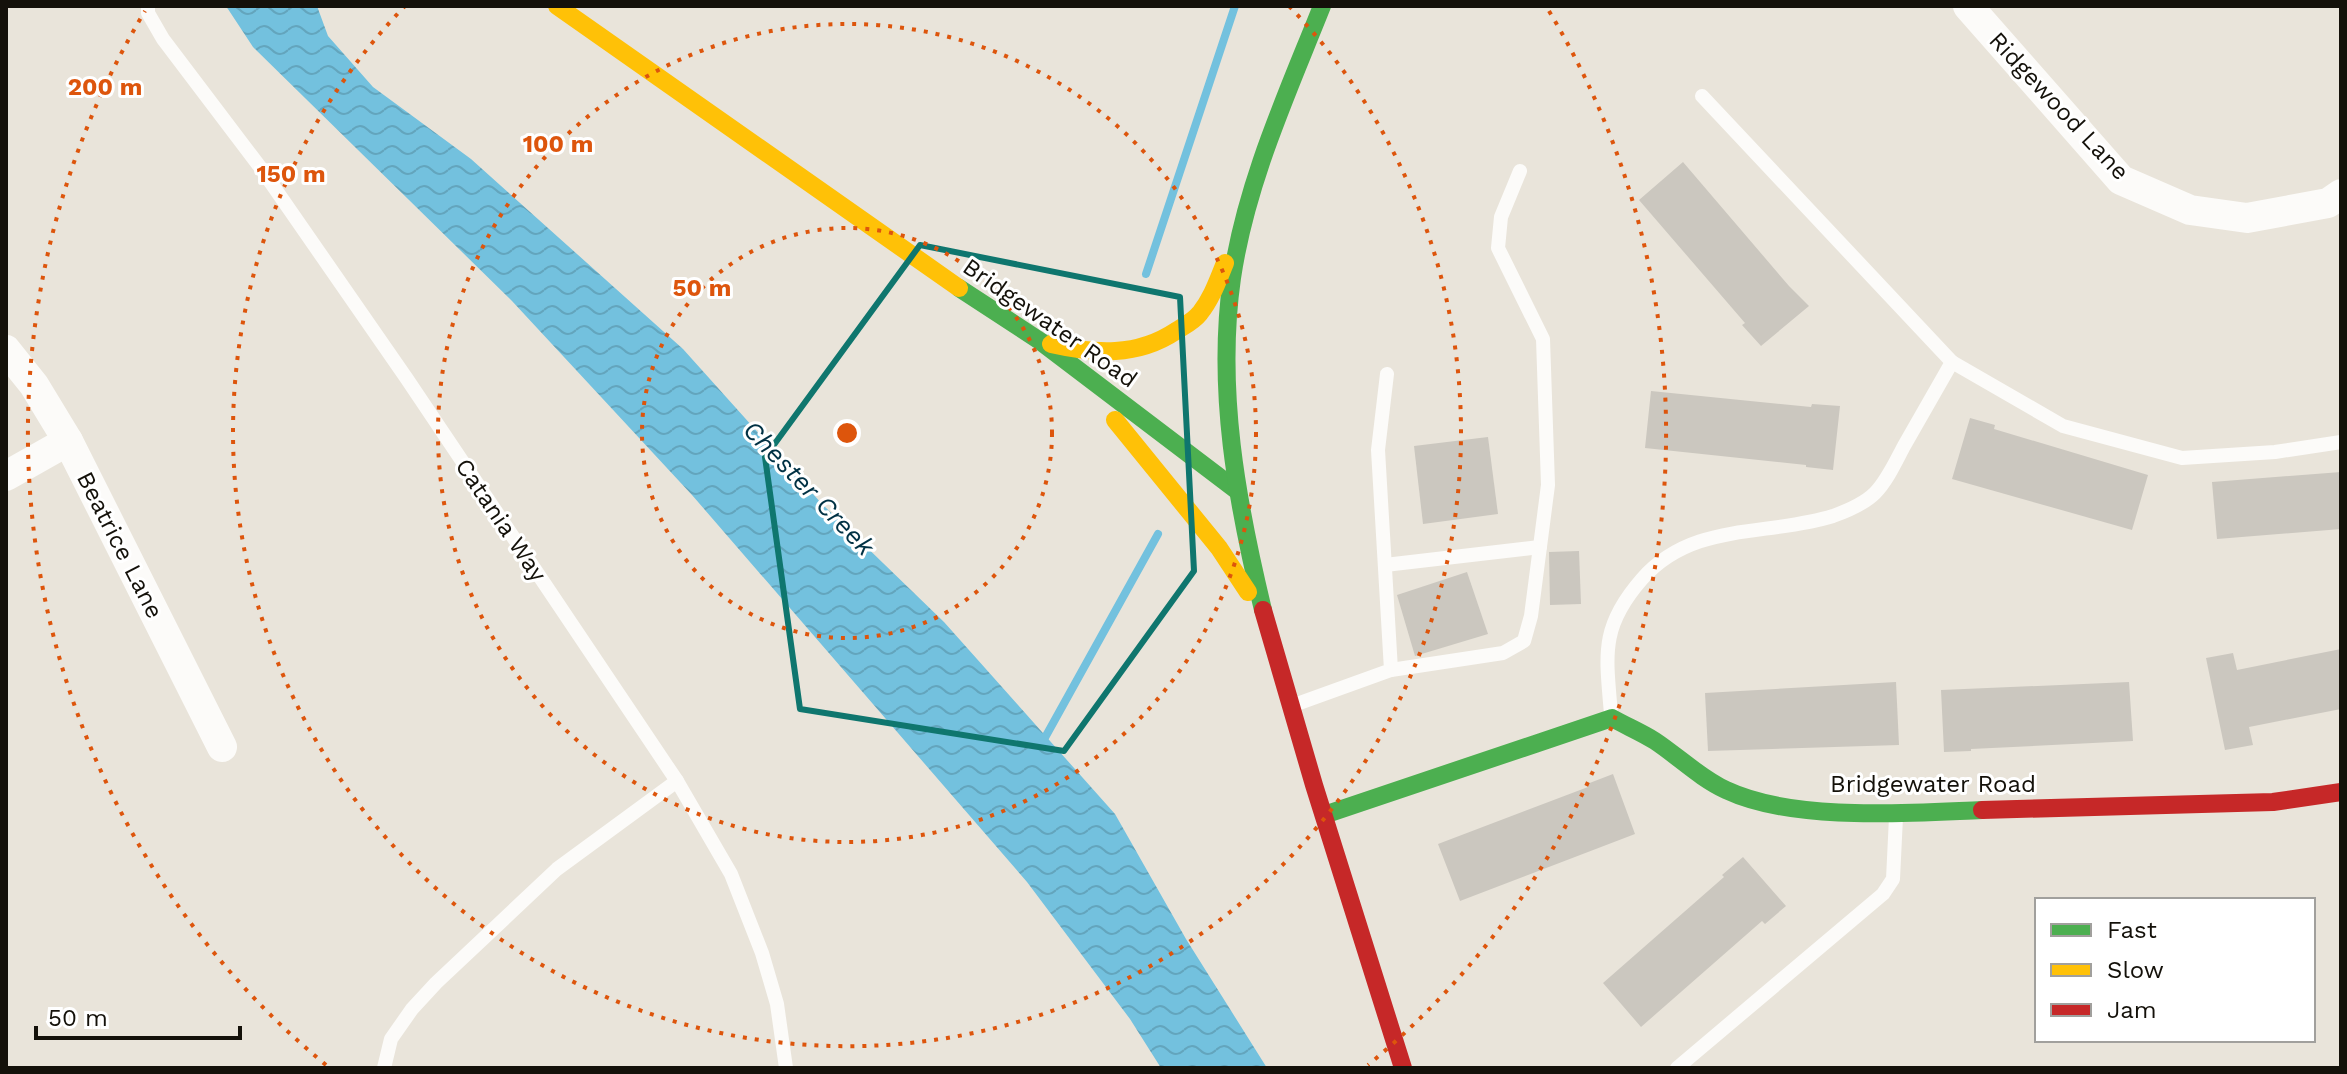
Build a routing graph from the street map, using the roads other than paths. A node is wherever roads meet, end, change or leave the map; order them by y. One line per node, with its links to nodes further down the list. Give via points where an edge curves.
1 (148, 6): 24 (lane, Catania Way, via 163,39 260,167 407,379)
2 (557, 6): 9 (street, Bridgewater Road)
3 (1322, 6): 8 (street)
4 (1968, 6): 7 (street, Ridgewood Lane, via 2121,180 2190,210 2247,218 2328,203)
5 (1702, 96): 11 (lane)
6 (1520, 171): 17 (lane, via 1501,217 1498,248 1543,339 1548,485)
7 (2341, 194)
8 (1240, 233): 9 (street, via 1200,313 1174,334 1129,353 1080,352); 16 (street, via 1228,316)
9 (1040, 341): 16 (street, Bridgewater Road); 19 (street, via 1157,469 1219,548)
10 (6, 350): 13 (street, Beatrice Lane)
11 (1952, 362): 14 (lane, via 2063,426 2182,458); 22 (lane, via 1875,493 1847,511 1806,525 1721,535 1684,545 1657,562 1618,610 1608,636)
12 (1387, 374): 18 (lane, via 1378,450)
13 (68, 441): 15 (street); 23 (street, Beatrice Lane)
14 (2341, 442)
15 (6, 476)
16 (1235, 489): 19 (street)
17 (1540, 547): 18 (lane); 20 (lane, via 1524,641 1503,653)
18 (1385, 565): 20 (lane)
19 (1264, 619): 21 (street)
20 (1391, 670): 21 (lane)
21 (1290, 706): 27 (street)
22 (1612, 718): 26 (street, Bridgewater Road, via 1736,795 1780,804); 27 (street)
23 (222, 747)
24 (677, 781): 28 (lane, via 557,869 436,983 391,1039); 29 (lane, Catania Way, via 731,874 757,940 777,1004)
25 (2341, 792): 26 (street, Bridgewater Road, via 2273,802)
26 (1896, 813): 31 (lane, via 1893,879 1883,894)
27 (1324, 815): 30 (street)
28 (384, 1068)
29 (786, 1068)
30 (1403, 1068)
31 (1677, 1068)

